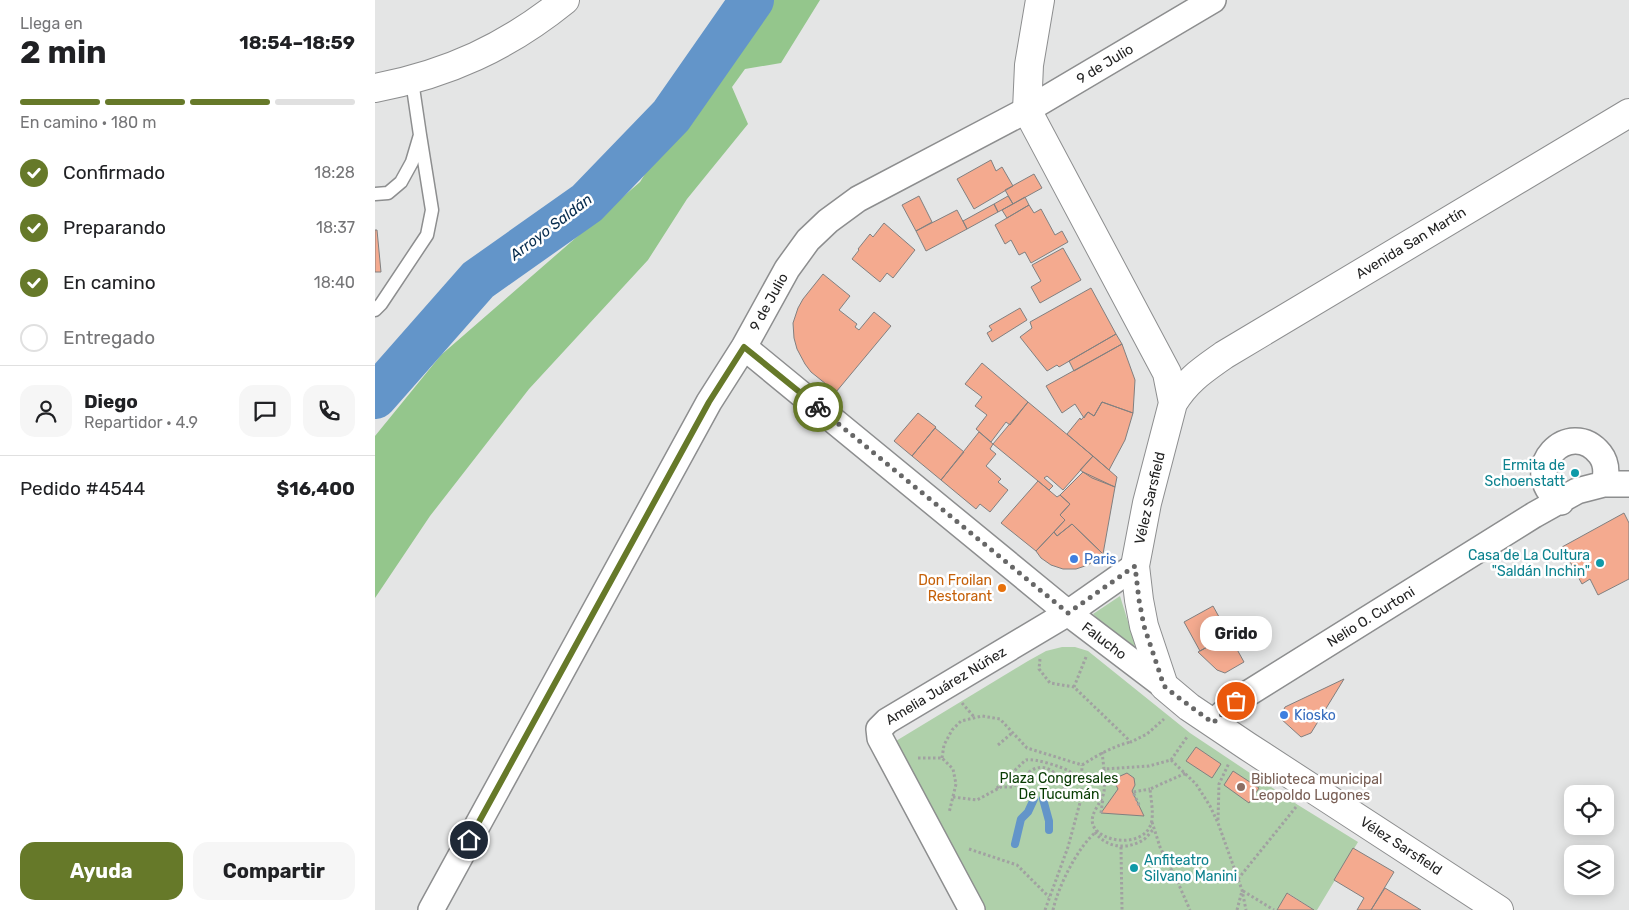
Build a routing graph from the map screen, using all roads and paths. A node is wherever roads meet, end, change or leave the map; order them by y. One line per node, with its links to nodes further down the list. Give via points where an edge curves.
1 (565, 0): 4 (main road, via 507,42 454,67)
2 (1040, 0): 6 (main road, via 1029,65)
3 (1213, 0): 6 (street, 9 de Julio)
4 (412, 81): 5 (main road); 8 (lane)
5 (375, 88)
6 (1027, 110): 11 (street, 9 de Julio, via 858,199 828,222 808,240 787,269); 12 (main road, Vélez Sarsfield)
7 (1629, 113): 13 (main road, Avenida San Martín)
8 (420, 135): 9 (lane, via 412,162 401,182 388,193); 10 (lane, via 432,210 427,235)
9 (375, 194)
10 (375, 310)
11 (744, 347): 20 (street, Falucho); 57 (street, 9 de Julio, via 709,402)
12 (1167, 373): 13 (main road); 14 (main road, Vélez Sarsfield)
13 (1195, 375): 14 (main road, Avenida San Martín)
14 (1173, 403): 19 (main road, Vélez Sarsfield, via 1147,503)
15 (1603, 458): 16 (street, via 1607,475); 17 (street, Nelio O. Curtoni); 18 (street, Nelio O. Curtoni, via 1587,444 1577,441 1556,447 1544,465 1543,475)
16 (1604, 484): 17 (street, Nelio O. Curtoni); 18 (street, Nelio O. Curtoni, via 1577,492)
17 (1629, 484)
18 (1553, 494): 26 (street, Nelio O. Curtoni, via 1534,516 1236,701)
19 (1135, 566): 20 (street, Amelia Juárez Núñez); 23 (main road, Vélez Sarsfield, via 1144,626)
20 (1068, 613): 21 (street, Amelia Juárez Núñez); 23 (street, Falucho)
21 (1042, 629): 24 (path, via 1039,669 1050,682); 36 (street, Amelia Juárez Núñez, via 887,721 879,729 880,738)
22 (1088, 652): 24 (path)
23 (1164, 686): 26 (main road, Vélez Sarsfield)
24 (1074, 687): 28 (path)
25 (1168, 715): 28 (path, via 1147,734)
26 (1202, 728): 32 (path); 39 (main road, Vélez Sarsfield)
27 (1013, 733): 29 (path); 31 (path, via 1000,719 983,716 961,721 952,730); 34 (path, via 1027,748)
28 (1131, 742): 30 (path)
29 (998, 745)
30 (1102, 752): 34 (path); 35 (path)
31 (941, 758): 36 (path, via 915,758); 43 (path, via 953,769 956,784)
32 (1171, 760): 35 (path, via 1149,766); 37 (path)
33 (1230, 760): 49 (path, via 1219,784)
34 (1082, 765): 38 (path)
35 (1104, 769): 42 (path)
36 (897, 770): 58 (street, Amelia Juárez Núñez)
37 (1186, 773): 41 (path); 49 (path)
38 (1082, 782): 40 (path, via 1068,770 1025,760); 44 (path)
39 (1309, 786): 54 (path); 66 (main road, Vélez Sarsfield)
40 (996, 789): 43 (path, via 977,800); 44 (path, via 1013,787 1029,772 1043,768 1061,780 1066,796)
41 (1150, 789): 45 (path, via 1133,792); 48 (path)
42 (1104, 793): 46 (path); 51 (path, via 1093,815)
43 (953, 797): 47 (path)
44 (1081, 799): 56 (path, via 1068,848)
45 (1139, 805)
46 (1101, 813)
47 (949, 814)
48 (1152, 822): 50 (path); 51 (path, via 1145,834 1132,840 1115,839)
49 (1218, 823): 54 (path)
50 (1154, 828): 52 (path, via 1144,840); 62 (path, via 1160,848)
51 (1096, 832): 52 (path, via 1103,841); 60 (path, via 1075,859)
52 (1121, 847): 61 (path)
53 (966, 848): 56 (path, via 1017,865)
54 (1238, 880): 55 (path)
55 (1242, 890): 63 (path); 64 (path); 65 (path)
56 (1049, 897): 59 (path)
57 (431, 910)
58 (972, 910)
59 (1045, 910)
60 (1053, 910)
61 (1122, 910)
62 (1190, 910)
63 (1237, 910)
64 (1247, 910)
65 (1274, 910)
66 (1499, 910)

